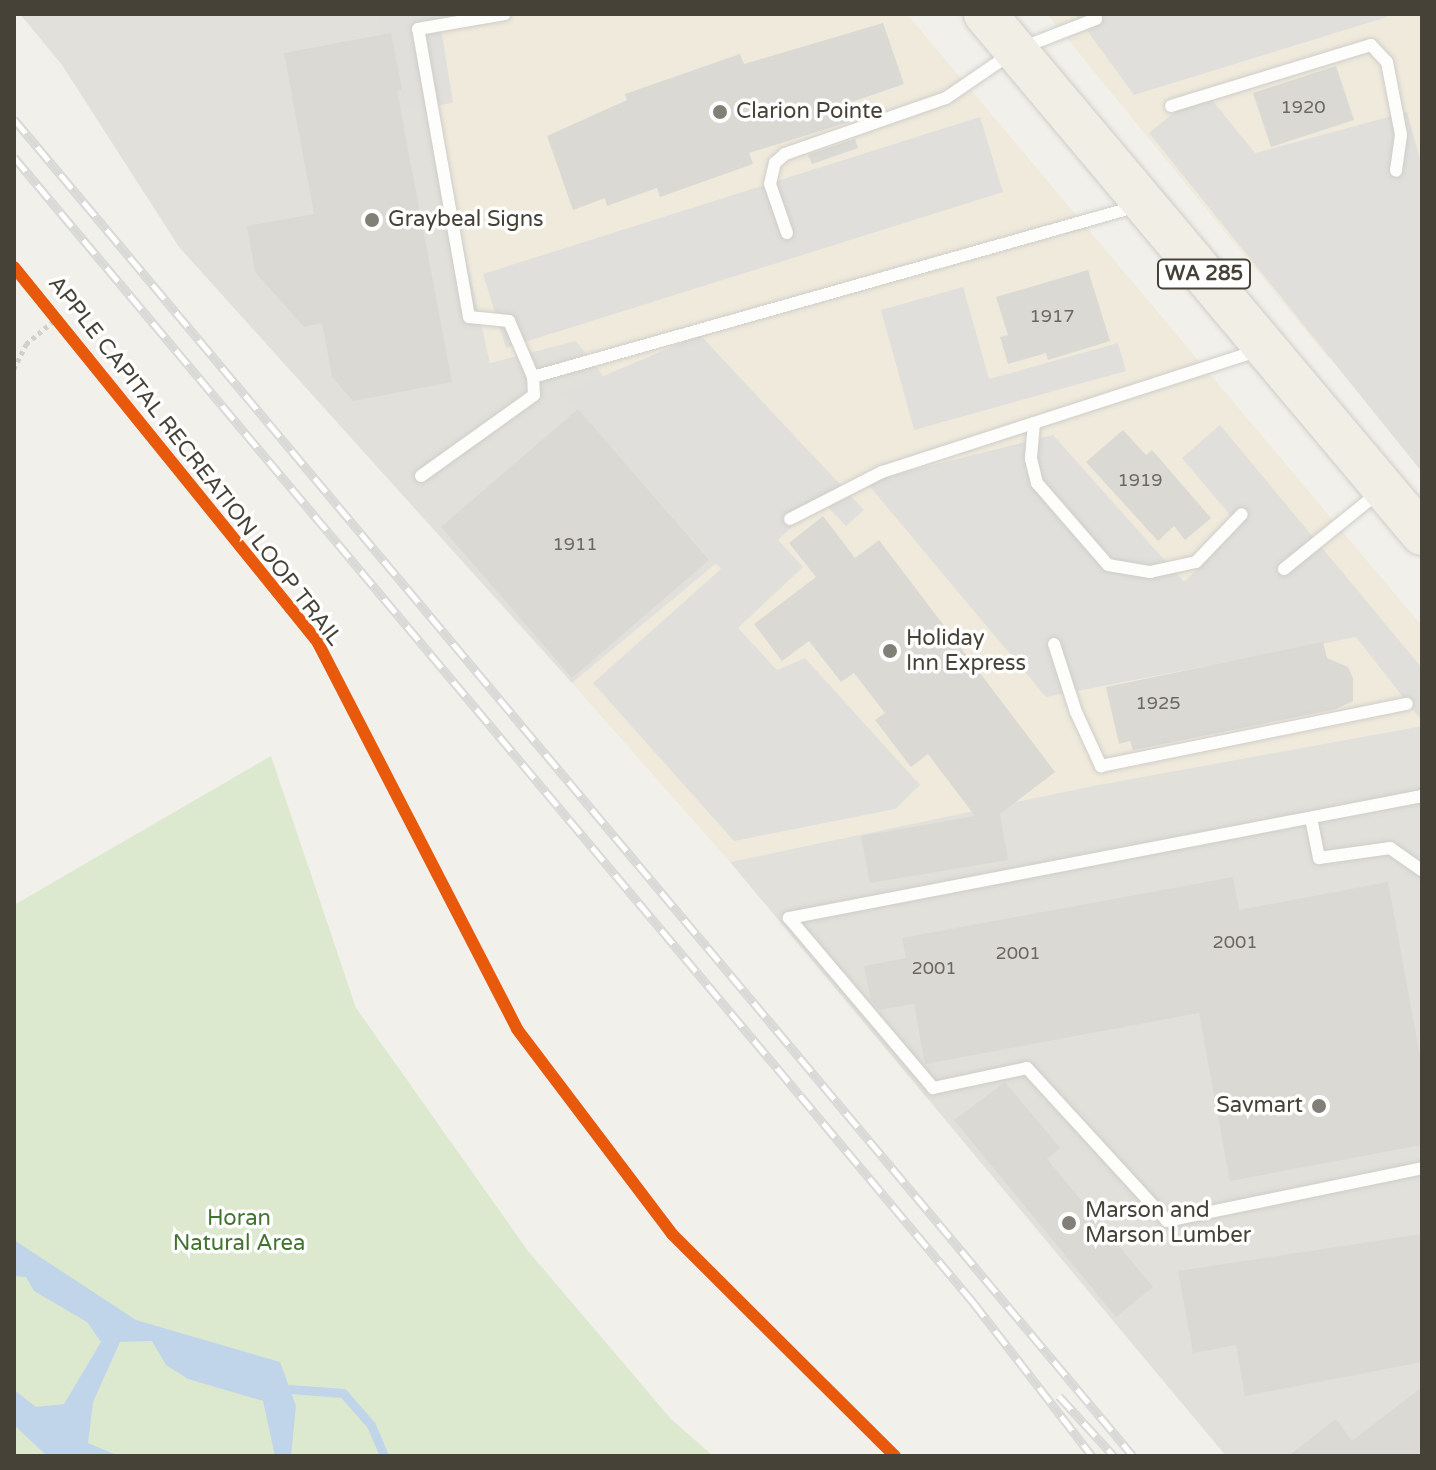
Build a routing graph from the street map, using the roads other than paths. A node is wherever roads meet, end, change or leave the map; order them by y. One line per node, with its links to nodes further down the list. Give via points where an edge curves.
1 (505, 14): 10 (lane, via 418,29 469,317 509,321)
2 (985, 14): 4 (main road, WA 285)
3 (1096, 19): 4 (lane)
4 (1016, 50): 7 (main road, WA 285); 8 (lane, via 946,98 785,154 775,163 770,184)
5 (1171, 106): 6 (lane, via 1371,45 1387,62 1401,135)
6 (1396, 171)
7 (1145, 204): 9 (main road, WA 285); 10 (lane)
8 (787, 233)
9 (1266, 348): 11 (lane); 13 (main road, WA 285)
10 (533, 377): 12 (lane, via 534,395)
11 (1034, 423): 14 (lane, via 1031,459 1037,483 1108,565 1150,572 1196,562); 15 (lane, via 882,472)
12 (421, 476)
13 (1384, 488): 16 (main road, WA 285); 17 (lane)
14 (1242, 514)
15 (790, 519)
16 (1422, 534)
17 (1284, 569)
18 (1054, 644): 19 (lane, via 1101,766)
19 (1407, 704)
20 (1422, 796): 21 (lane)
21 (1311, 818): 22 (lane, via 1319,858 1390,848); 23 (lane, via 789,918 933,1088 1027,1068 1167,1221)
22 (1422, 870)
23 (1422, 1168)

